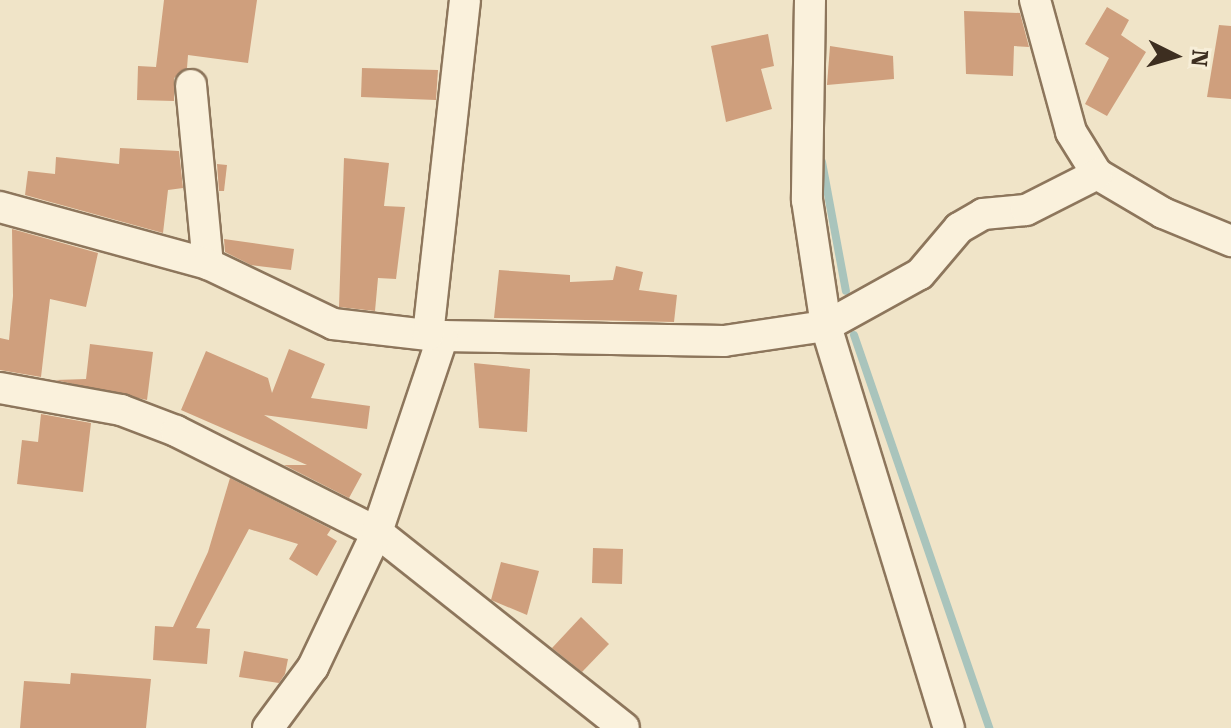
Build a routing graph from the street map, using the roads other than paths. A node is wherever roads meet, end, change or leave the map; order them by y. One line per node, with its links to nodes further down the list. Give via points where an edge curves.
1 (465, 0): 10 (street)
2 (810, 0): 9 (street, via 807,200)
3 (1035, 0): 5 (street, via 1071,132)
4 (191, 85): 8 (street)
5 (1097, 174): 7 (street, via 1163,213); 9 (street, via 1026,210 983,214 959,228 920,274)
6 (0, 207): 8 (street)
7 (1231, 241)
8 (208, 264): 10 (street, via 333,324)
9 (826, 326): 10 (street, via 724,341); 15 (street)
10 (435, 336): 12 (street)
11 (0, 388): 12 (street, via 121,410 176,431)
12 (377, 532): 13 (street, via 313,667); 14 (street)
13 (268, 728)
14 (624, 728)
15 (949, 728)

